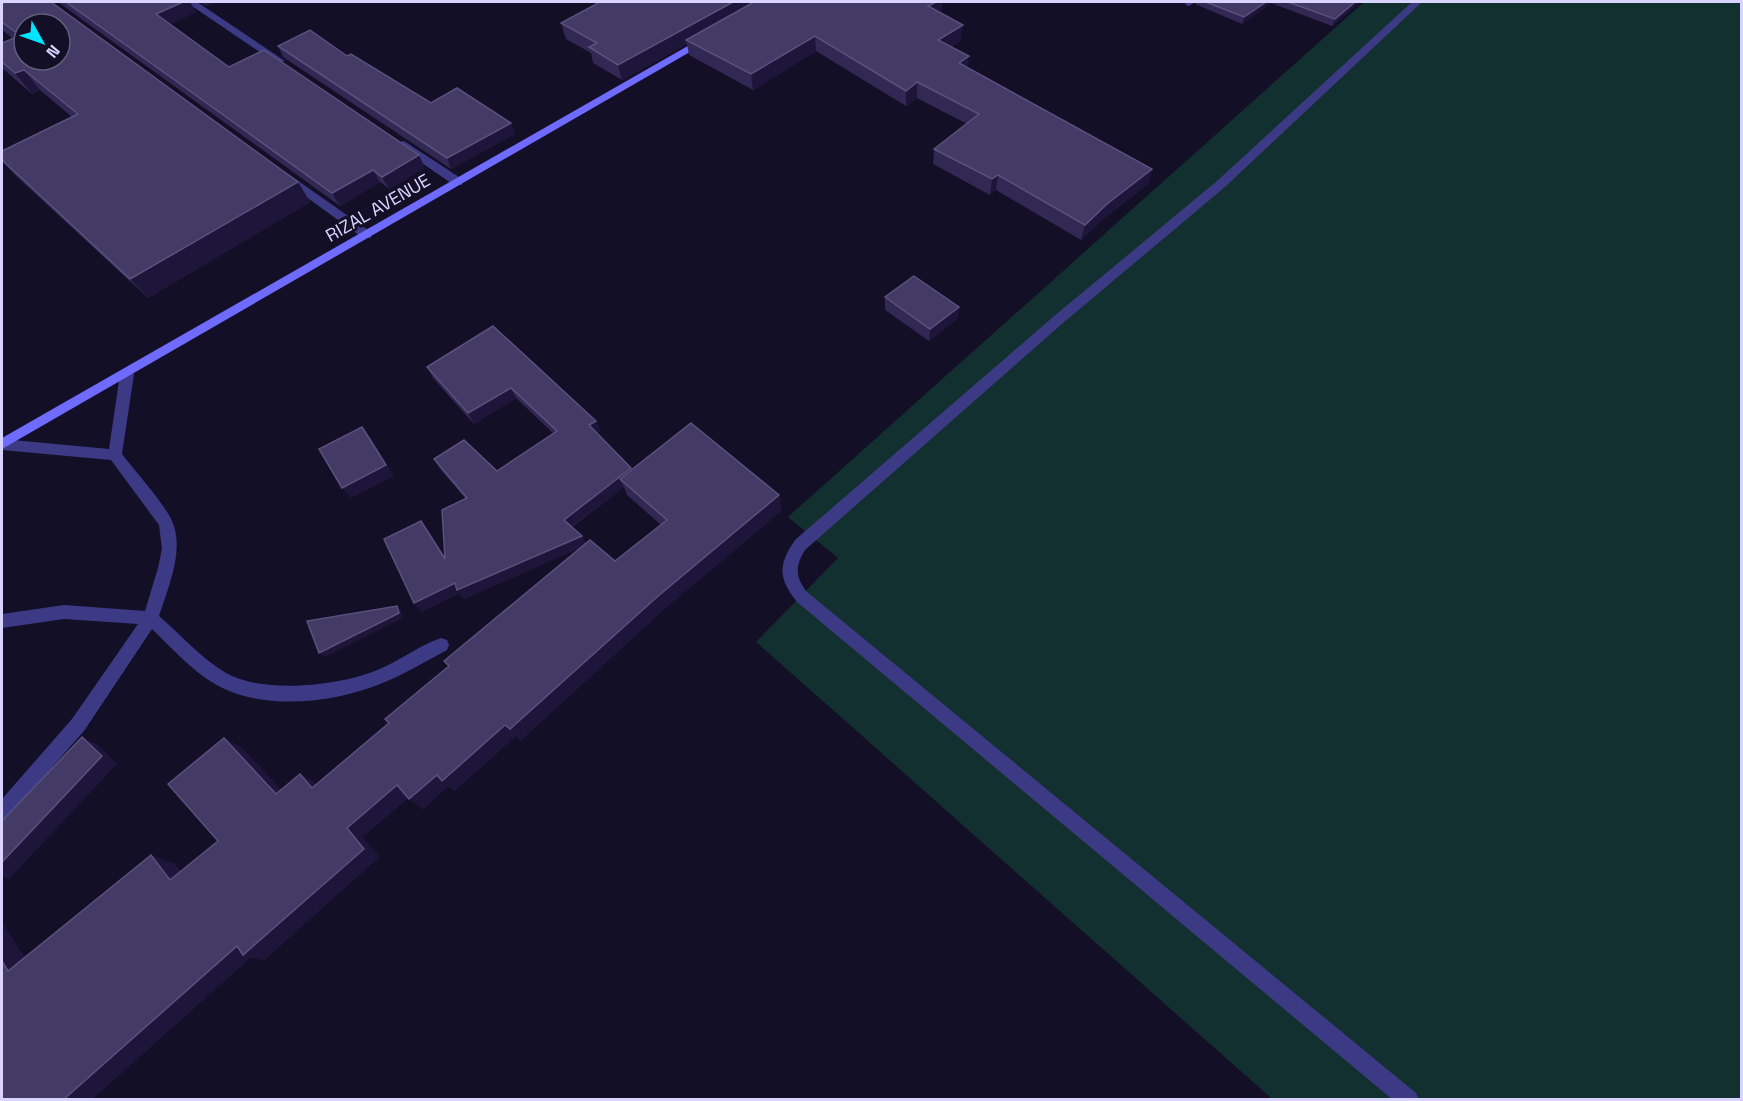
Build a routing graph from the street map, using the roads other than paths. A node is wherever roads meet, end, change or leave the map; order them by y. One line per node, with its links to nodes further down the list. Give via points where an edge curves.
1 (191, 2): 4 (street)
2 (1417, 2): 16 (street, via 1221,184 800,545 788,571 792,586 802,597)
3 (711, 36): 7 (street, RIZAL AVENUE)
4 (293, 70)
5 (390, 136): 7 (street)
6 (270, 164): 8 (street)
7 (458, 182): 8 (street, RIZAL AVENUE)
8 (367, 235): 9 (street, RIZAL AVENUE)
9 (127, 374): 10 (street, RIZAL AVENUE); 11 (street)
10 (2, 444): 11 (street)
11 (115, 455): 12 (street, via 166,523 166,568)
12 (151, 618): 13 (street, via 64,612); 14 (street, via 208,669 230,683 267,692 312,692 371,680); 15 (street, via 78,725)
13 (2, 621)
14 (441, 645)
15 (2, 812)
16 (1409, 1100)

